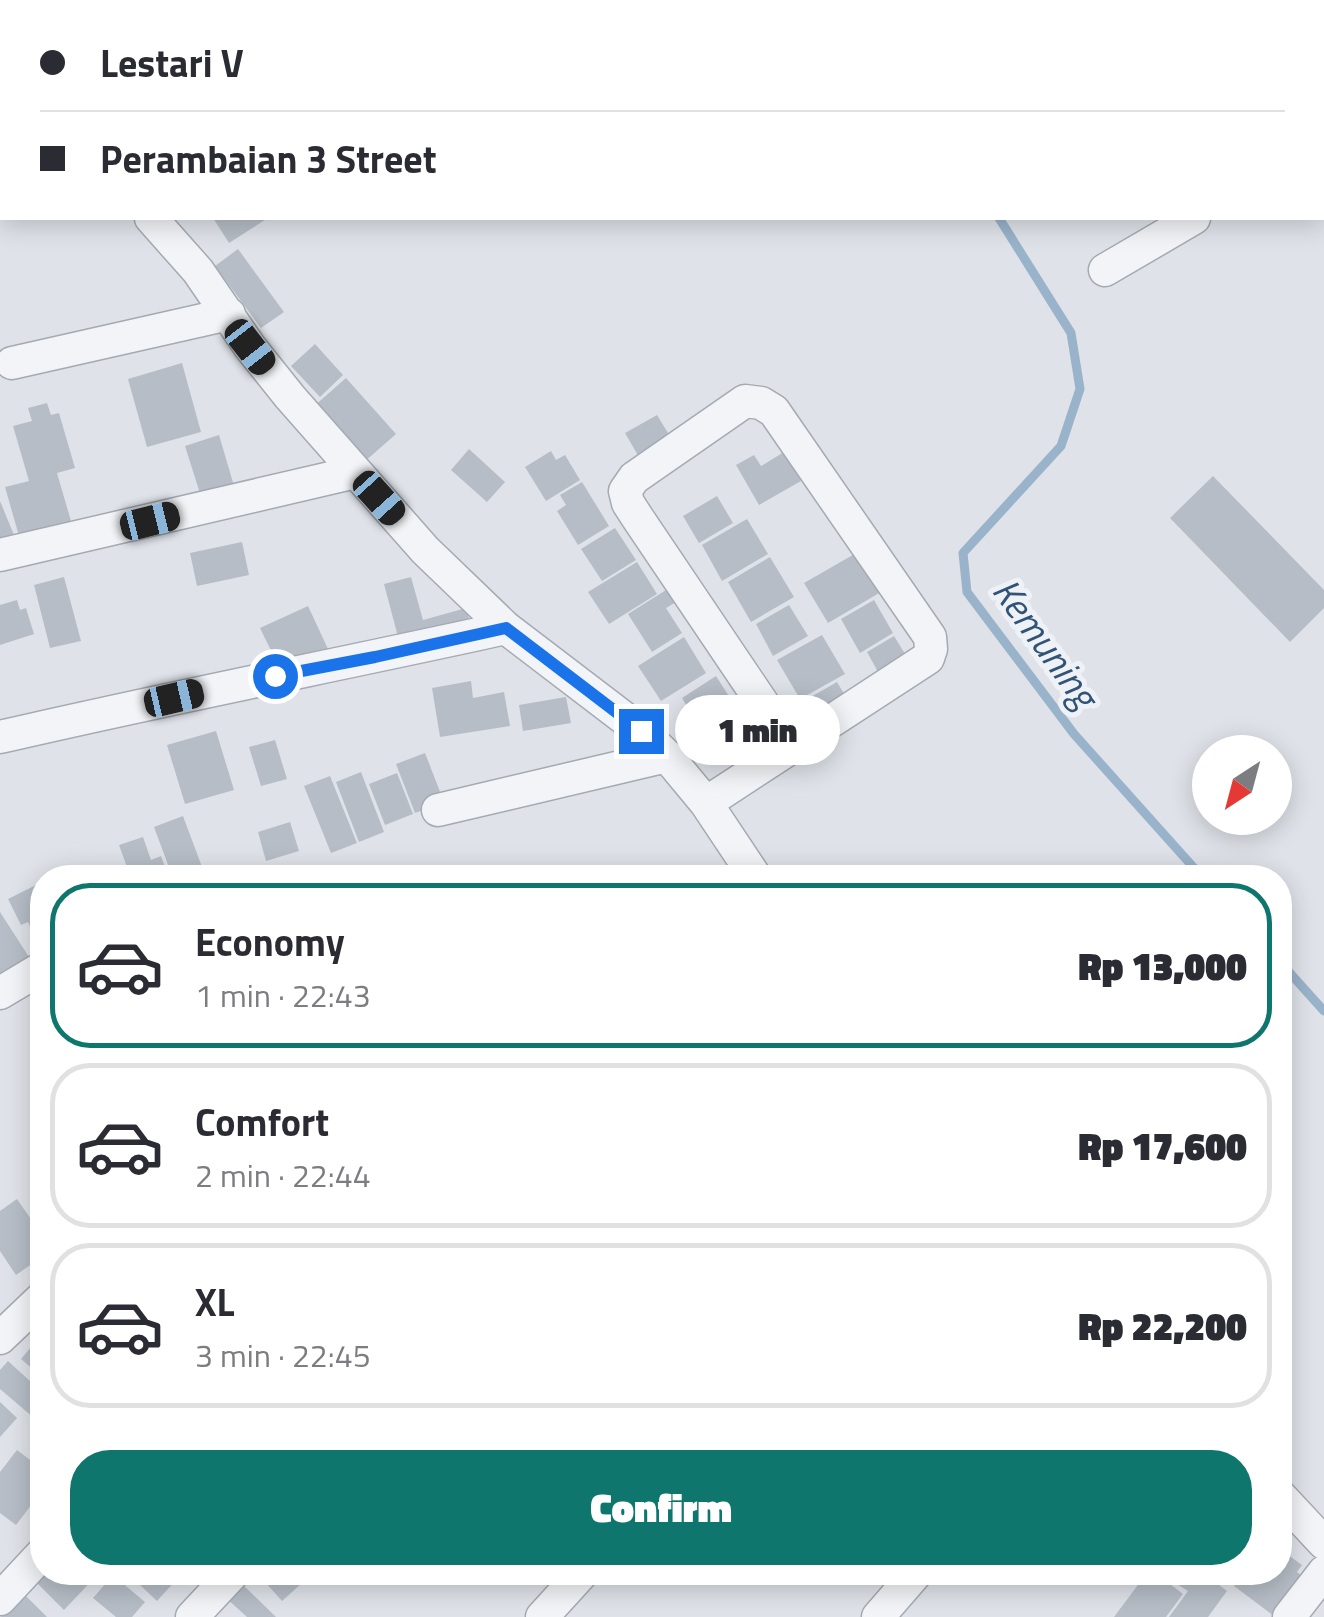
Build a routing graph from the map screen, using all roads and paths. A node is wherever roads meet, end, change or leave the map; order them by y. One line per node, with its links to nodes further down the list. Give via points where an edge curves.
1 (153, 220): 4 (street)
2 (1191, 220): 3 (street)
3 (1105, 270)
4 (229, 314): 5 (street); 6 (street)
5 (12, 364)
6 (356, 472): 7 (street); 8 (street, via 424,550)
7 (0, 555)
8 (506, 628): 9 (street); 11 (street)
9 (0, 737)
10 (792, 747): 10 (street, via 625,491 634,478 746,402 774,411 932,648 928,658); 12 (street)
11 (667, 756): 12 (street); 13 (street)
12 (706, 803): 14 (street)
13 (438, 810)
14 (747, 865)
15 (30, 975): 16 (street)
16 (0, 994)
17 (30, 1309): 18 (street)
18 (0, 1338)
19 (1292, 1509): 20 (street)
20 (1324, 1543)
21 (30, 1567): 26 (street)
22 (1324, 1572): 30 (street)
23 (222, 1585): 27 (street)
24 (570, 1585): 28 (street)
25 (906, 1585): 29 (street)
26 (0, 1599)
27 (192, 1617)
28 (542, 1617)
29 (878, 1617)
30 (1289, 1617)

